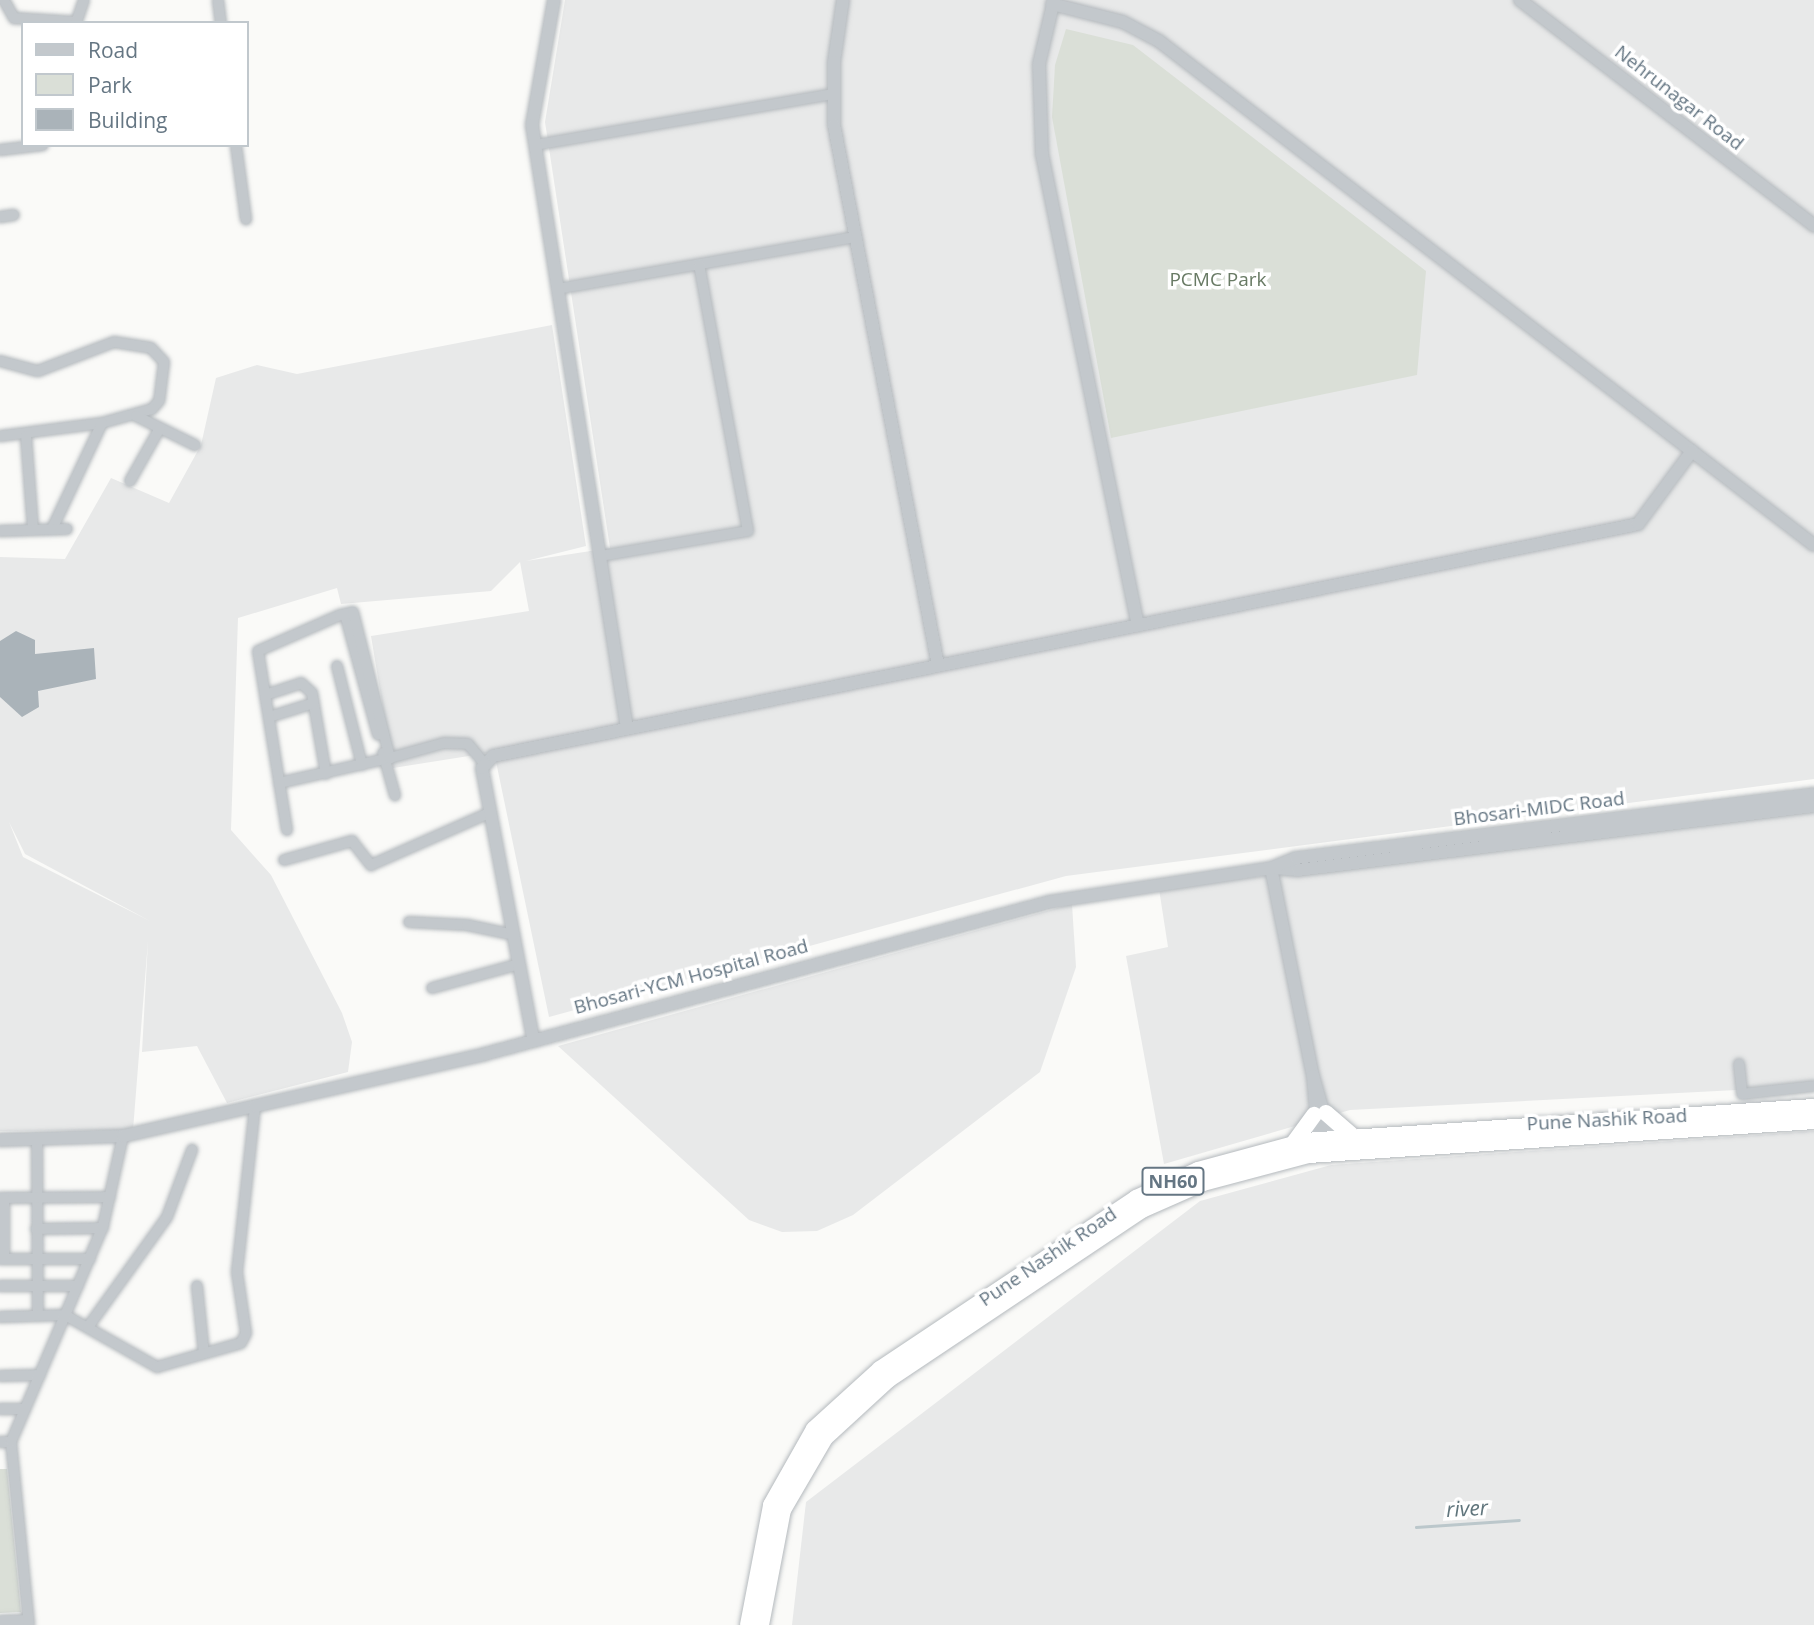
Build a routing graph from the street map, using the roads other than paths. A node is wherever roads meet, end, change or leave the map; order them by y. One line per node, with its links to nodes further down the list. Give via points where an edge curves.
1 (4, 0): 8 (street, via 13,18)
2 (84, 0): 9 (street)
3 (218, 0): 10 (street)
4 (554, 0): 12 (street, via 535,88)
5 (843, 0): 11 (street)
6 (1520, 0): 19 (street, Nehrunagar Road)
7 (1053, 2): 30 (street, via 1123,22 1160,41); 38 (street, via 1037,88 1042,154)
8 (60, 21)
9 (76, 21)
10 (221, 21)
11 (832, 94): 12 (street); 20 (street)
12 (535, 145): 22 (street)
13 (26, 147): 15 (street)
14 (236, 147): 18 (street)
15 (0, 150)
16 (14, 215): 17 (street)
17 (0, 218)
18 (246, 219)
19 (1814, 226)
20 (854, 237): 21 (street); 40 (street)
21 (699, 264): 22 (street); 37 (street, via 748,531)
22 (557, 289): 37 (street)
23 (0, 361): 24 (street, via 38,371 101,344 151,348 164,362 159,401)
24 (136, 416): 25 (street); 26 (street)
25 (102, 423): 28 (street); 32 (street)
26 (160, 428): 29 (street); 31 (street)
27 (0, 436): 28 (street)
28 (26, 436): 34 (street)
29 (195, 445)
30 (1692, 451): 36 (street); 38 (street, via 1639,524)
31 (130, 481)
32 (52, 529): 33 (street); 34 (street)
33 (67, 529)
34 (33, 530): 35 (street)
35 (0, 531)
36 (1814, 545)
37 (600, 556): 44 (street)
38 (1138, 625): 40 (street)
39 (337, 666): 47 (street)
40 (938, 666): 44 (street)
41 (265, 695): 42 (street, via 301,683); 43 (street); 45 (street, via 258,652 353,612)
42 (314, 703): 43 (street); 48 (street)
43 (269, 718): 49 (street)
44 (627, 728): 46 (street, via 498,754)
45 (387, 759): 46 (street, via 444,743 468,744); 47 (street); 51 (street)
46 (484, 763): 53 (street)
47 (362, 765): 48 (street)
48 (326, 774): 49 (street)
49 (279, 783): 54 (street)
50 (1814, 794): 56 (street, Bhosari-MIDC Road, via 1296,858)
51 (398, 795)
52 (1814, 806): 56 (street, Bhosari-MIDC Road, via 1298,870)
53 (491, 812): 55 (street, via 371,865 352,841); 58 (street)
54 (286, 830)
55 (284, 860)
56 (1271, 868): 61 (street, Bhosari-YCM Hospital Road, via 1049,902); 66 (street)
57 (409, 922): 58 (street, via 467,925)
58 (514, 935): 59 (street)
59 (519, 964): 60 (street); 61 (street)
60 (432, 988)
61 (533, 1038): 64 (street, Bhosari-YCM Hospital Road)
62 (1739, 1064): 63 (street, via 1742,1094)
63 (1814, 1086)
64 (256, 1106): 69 (street, Bhosari-YCM Hospital Road); 91 (street, via 237,1272 245,1336)
65 (1814, 1107): 68 (highway, Pune Nashik Road / NH60)
66 (1320, 1114): 68 (highway); 72 (highway); 73 (street)
67 (1814, 1121): 73 (highway, Pune Nashik Road / NH60)
68 (1351, 1135): 73 (highway, Pune Nashik Road / NH60)
69 (123, 1136): 70 (street, Bhosari-YCM Hospital Road); 76 (street)
70 (37, 1139): 71 (street, Bhosari-YCM Hospital Road); 75 (street)
71 (0, 1140)
72 (1293, 1144): 73 (highway, Pune Nashik Road / NH60); 100 (highway, Pune Nashik Road / NH60, via 1198,1171 1136,1198 880,1369 844,1399 814,1429 771,1505)
73 (1326, 1145): 101 (highway, Pune Nashik Road / NH60, via 1226,1176 1142,1210 853,1409 825,1438 783,1510)
74 (191, 1150): 90 (street, via 167,1217)
75 (35, 1196): 76 (street); 77 (street); 79 (street)
76 (110, 1197): 78 (street)
77 (2, 1198): 80 (street)
78 (103, 1228): 79 (street); 82 (street)
79 (36, 1229): 81 (street)
80 (2, 1259): 81 (street)
81 (36, 1259): 82 (street); 84 (street)
82 (90, 1259): 85 (street)
83 (0, 1286): 84 (street)
84 (38, 1286): 85 (street); 88 (street)
85 (78, 1286): 87 (street)
86 (197, 1286): 91 (street)
87 (65, 1315): 88 (street); 90 (street); 92 (street)
88 (38, 1316): 89 (street)
89 (0, 1317)
90 (88, 1327): 91 (street, via 158,1367)
91 (204, 1354)
92 (40, 1375): 93 (street); 95 (street)
93 (0, 1376)
94 (0, 1409): 95 (street)
95 (25, 1409): 96 (street)
96 (5, 1442): 99 (street)
97 (0, 1621): 98 (street)
98 (13, 1623): 99 (street)
99 (29, 1623)
100 (748, 1625)
101 (761, 1625)

